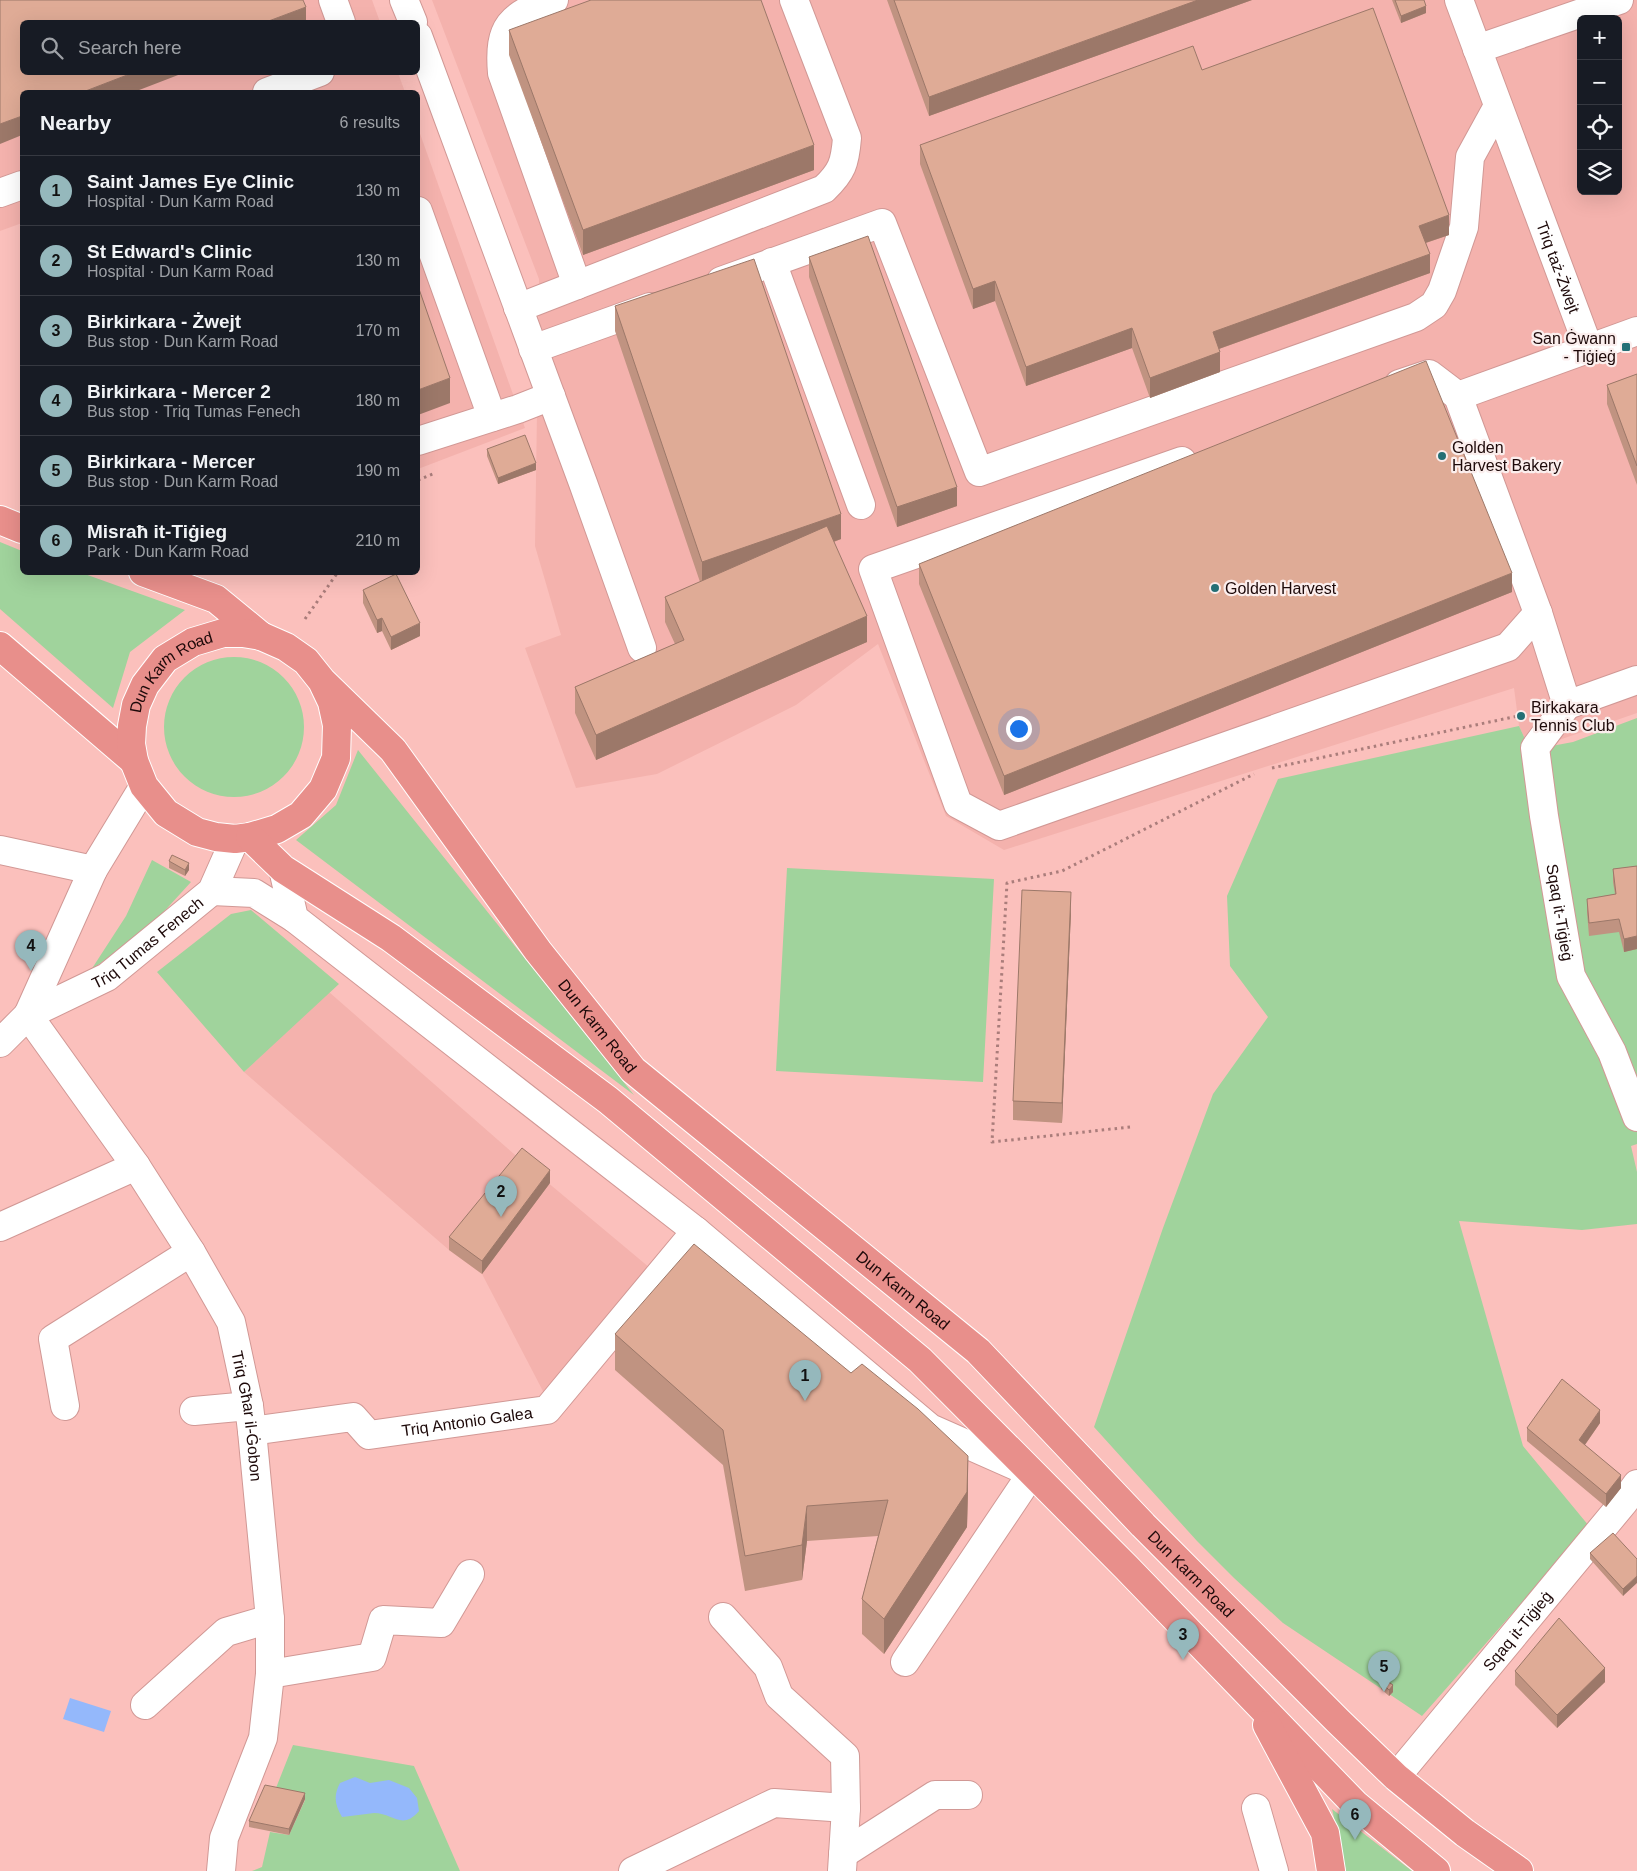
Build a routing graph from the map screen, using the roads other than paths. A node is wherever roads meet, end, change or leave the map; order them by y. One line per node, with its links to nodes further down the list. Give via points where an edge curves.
1 (333, 0): 7 (street)
2 (405, 0): 8 (street)
3 (554, 0): 18 (street, via 517,16 504,32 500,51 502,73)
4 (794, 0): 18 (street, via 847,138 846,158 838,176 824,189)
5 (1459, 0): 10 (street, Triq taż-Żwejt)
6 (1619, 0): 10 (street)
7 (341, 20)
8 (412, 20)
9 (420, 41): 21 (street)
10 (1477, 49): 13 (street, Triq taż-Żwejt)
11 (312, 75): 12 (street)
12 (272, 90)
13 (1498, 106): 17 (street, via 1470,158 1464,227 1442,292 1434,305 1416,317 979,472 882,223); 24 (street, Triq taż-Żwejt)
14 (20, 185): 15 (street)
15 (0, 193)
16 (420, 217): 28 (street)
17 (772, 262): 19 (street); 31 (street)
18 (577, 285): 21 (street)
19 (699, 289)
20 (671, 299): 23 (street)
21 (518, 308): 23 (street)
22 (1637, 331): 24 (street)
23 (533, 349): 26 (street)
24 (1589, 349): 27 (street)
25 (1372, 394): 27 (street, via 1428,374)
26 (551, 396): 28 (street); 38 (street)
27 (1458, 396): 35 (street)
28 (492, 417): 29 (street)
29 (420, 441)
30 (1203, 453): 35 (street, via 873,569 958,804 1000,826 1508,646)
31 (861, 504)
32 (0, 520): 33 (highway)
33 (20, 528)
34 (151, 575): 36 (highway, Dun Karm Road, via 216,599)
35 (1538, 613): 41 (street)
36 (261, 636): 39 (highway, Dun Karm Road, via 286,646 306,661); 42 (highway, Dun Karm Road, via 223,633 192,642 165,659 145,685 136,705 131,744)
37 (0, 646): 42 (highway, Dun Karm Road)
38 (642, 648)
39 (322, 680): 43 (highway, Dun Karm Road, via 332,702 337,725 336,758 323,789 301,814 277,829); 68 (highway, Dun Karm Road, via 393,750 538,951 633,1070 978,1350 1143,1525)
40 (1637, 680): 41 (street)
41 (1567, 705): 51 (street, Sqaq it-Tiġieġ, via 1535,748 1571,976 1612,1052)
42 (139, 773): 43 (highway, Dun Karm Road, via 166,813 197,832); 45 (street, Triq Tumas Fenech)
43 (242, 838): 46 (highway); 47 (street, Triq Tumas Fenech)
44 (0, 850): 45 (street)
45 (93, 870): 49 (street, Triq Tumas Fenech)
46 (283, 870): 48 (street); 59 (highway, via 390,938 608,1100 920,1360)
47 (212, 891): 48 (street, via 254,893); 49 (street, Triq Tumas Fenech, via 107,977)
48 (294, 918): 54 (street)
49 (28, 1015): 50 (street, Triq Tumas Fenech); 52 (street, Triq Għar il-Ġobon)
50 (0, 1043)
51 (1637, 1117)
52 (136, 1166): 53 (street); 55 (street, Triq Għar il-Ġobon)
53 (0, 1227)
54 (696, 1231): 58 (street, Triq Antonio Galea, via 547,1410 369,1434 353,1417); 59 (street, via 930,1428)
55 (190, 1252): 56 (street, via 53,1339); 58 (street, Triq Għar il-Ġobon, via 231,1322)
56 (66, 1406)
57 (194, 1411): 58 (street)
58 (250, 1419): 63 (street, Triq Għar il-Ġobon)
59 (1032, 1473): 64 (street); 66 (highway)
60 (1637, 1484): 68 (street, Sqaq it-Tiġieġ)
61 (470, 1574): 65 (street, via 441,1624 384,1620 372,1658)
62 (723, 1617): 70 (street, via 768,1667 779,1696 845,1756)
63 (270, 1618): 65 (street, Triq Għar il-Ġobon); 67 (street, via 226,1632)
64 (906, 1662)
65 (270, 1674): 73 (street, Triq Għar il-Ġobon, via 263,1738 224,1838)
66 (1251, 1696): 76 (highway, via 1324,1833); 77 (highway, via 1355,1804)
67 (145, 1705)
68 (1396, 1777): 78 (highway, Dun Karm Road, via 1465,1833)
69 (968, 1794): 72 (street, via 935,1794)
70 (846, 1808): 72 (street); 74 (street, via 774,1803)
71 (1256, 1808): 75 (street)
72 (842, 1862)
73 (221, 1871)
74 (633, 1871)
75 (1274, 1871)
76 (1332, 1871)
77 (1436, 1871)
78 (1519, 1871)

